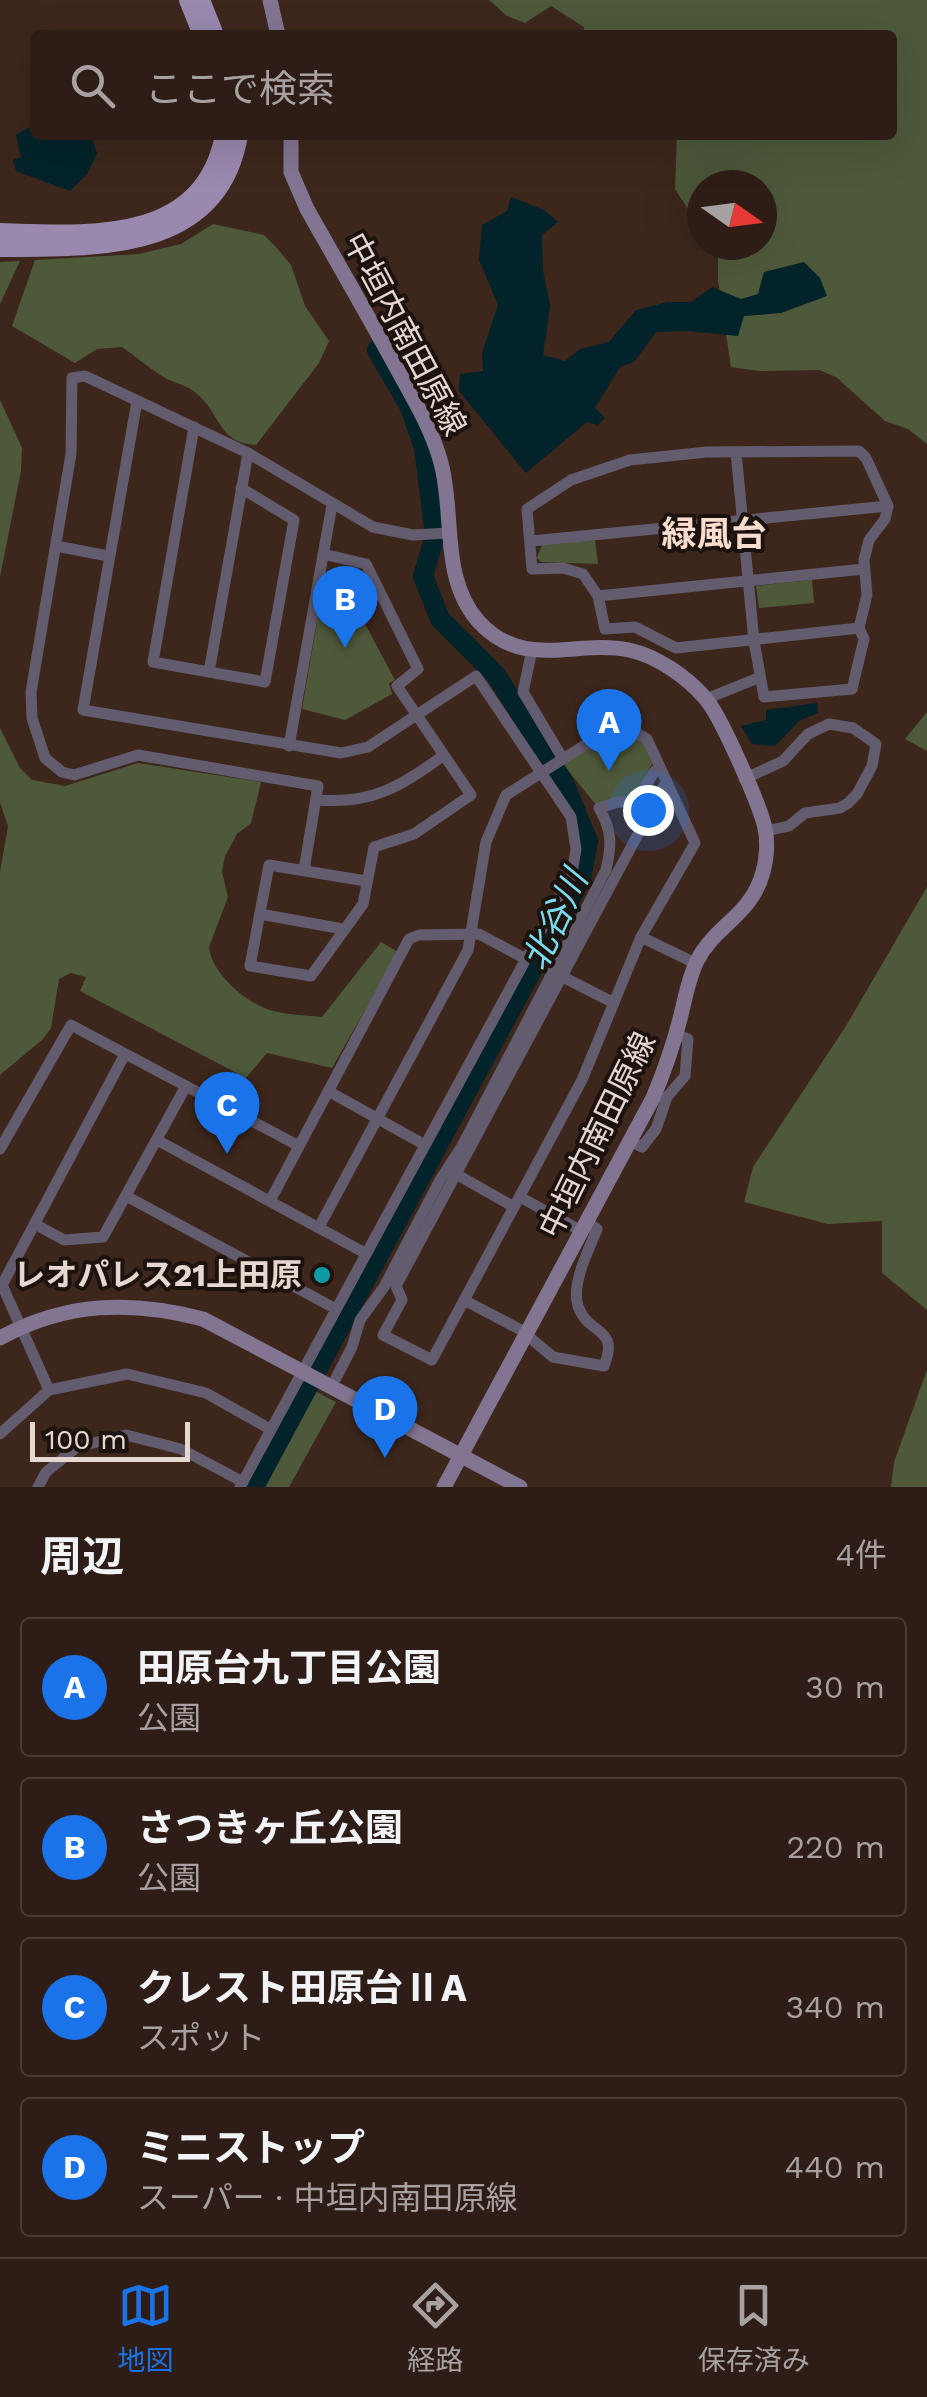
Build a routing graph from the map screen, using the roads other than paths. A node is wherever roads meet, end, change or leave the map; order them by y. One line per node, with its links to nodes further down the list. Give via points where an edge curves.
1 (188, 0): 4 (main road)
2 (201, 0): 5 (main road)
3 (270, 0): 6 (main road)
4 (200, 30)
5 (213, 30)
6 (277, 30)
7 (222, 140): 10 (main road, via 198,195 165,217 115,231)
8 (237, 140): 10 (main road, via 225,181 209,204 173,230 113,242)
9 (292, 140): 19 (main road, 中垣内南田原線, via 291,172 307,210 428,425 442,465)
10 (5, 240)
11 (137, 401): 12 (street); 21 (street, via 86,376 72,378 71,454); 23 (street)
12 (194, 428): 14 (street); 30 (street, via 153,662)
13 (736, 452): 17 (street, via 859,451); 18 (street); 20 (street, via 630,460 570,480 527,509)
14 (248, 453): 15 (street); 16 (street)
15 (242, 488): 30 (street); 30 (street, via 294,520 274,639 265,682)
16 (332, 505): 19 (street, via 373,528); 22 (street)
17 (888, 506): 18 (street); 24 (street)
18 (743, 521): 20 (street); 25 (street)
19 (449, 533): 29 (main road, 中垣内南田原線, via 466,604 500,639)
20 (531, 542): 26 (street, via 532,569 583,574)
21 (56, 546): 23 (street); 41 (street, via 30,703 53,766 74,774 138,755 318,786)
22 (322, 554): 33 (street, via 366,564 418,668 397,686); 34 (street)
23 (108, 556): 34 (street, via 83,710)
24 (864, 569): 25 (street); 27 (street, via 868,595)
25 (748, 581): 26 (street); 28 (street)
26 (598, 596): 28 (street, via 605,629 635,627 676,648)
27 (859, 628): 28 (street); 31 (street, via 864,639 852,690 764,698)
28 (754, 642): 31 (street)
29 (532, 650): 32 (main road, 中垣内南田原線, via 628,650 668,668); 36 (street, via 522,692)
30 (209, 672)
31 (758, 678): 32 (street)
32 (706, 699): 39 (main road, 中垣内南田原線)
33 (416, 715): 34 (street, via 354,751); 35 (street); 38 (street, via 476,676)
34 (289, 746)
35 (443, 756): 41 (street, via 378,795); 44 (street, via 470,796 414,834 374,847)
36 (562, 759): 38 (street); 40 (street, via 620,723 646,739)
37 (655, 771): 78 (street, via 635,802 599,808 612,838 606,870)
38 (541, 772): 47 (street, via 506,795 486,842); 49 (street, via 571,817 576,849 572,874)
39 (744, 778): 42 (main road, 中垣内南田原線); 42 (street, via 783,761 808,734 829,724 853,728 876,744 872,766 848,803)
40 (666, 782): 48 (street, via 695,844); 51 (street)
41 (318, 800): 43 (street)
42 (766, 832): 50 (main road, 中垣内南田原線, via 756,893)
43 (304, 870): 44 (street); 45 (street, via 269,865)
44 (366, 881): 46 (street, via 364,904)
45 (260, 914): 46 (street); 46 (street, via 250,966 311,976)
46 (344, 929)
47 (472, 934): 49 (street); 55 (street, via 409,939); 56 (street)
48 (641, 937): 50 (street); 52 (street)
49 (526, 960): 58 (street)
50 (696, 963): 66 (main road, 中垣内南田原線, via 659,1084)
51 (563, 977): 52 (street); 61 (street)
52 (614, 1003): 64 (street)
53 (125, 1054): 54 (street); 60 (street, via 71,1025); 65 (street)
54 (186, 1086): 57 (street); 59 (street)
55 (328, 1091): 56 (street); 59 (street)
56 (377, 1119): 58 (street); 67 (street)
57 (157, 1140): 62 (street); 63 (street)
58 (424, 1145): 68 (street)
59 (299, 1146): 63 (street)
60 (0, 1149)
61 (456, 1174): 64 (street); 72 (street, via 396,1286 402,1300 382,1335 432,1360)
62 (126, 1196): 65 (street, via 103,1237 64,1240); 73 (street)
63 (270, 1201): 67 (street)
64 (517, 1202): 66 (street); 72 (street)
65 (35, 1224): 71 (street)
66 (582, 1225): 69 (main road, 中垣内南田原線); 70 (street, via 597,1229)
67 (319, 1227): 68 (street)
68 (365, 1253): 73 (street)
69 (560, 1272): 70 (street); 75 (main road, 中垣内南田原線)
70 (579, 1278): 75 (street, via 580,1312 610,1341 604,1366 553,1357)
71 (1, 1284): 74 (street)
72 (464, 1300): 75 (street)
73 (336, 1309): 77 (street)
74 (22, 1326): 76 (main road); 77 (main road, via 78,1308 152,1307 222,1326); 79 (street)
75 (526, 1334): 82 (main road, 中垣内南田原線)
76 (0, 1338)
77 (304, 1372): 78 (main road); 80 (street)
78 (331, 1380): 82 (main road)
79 (48, 1390): 80 (street, via 126,1374 206,1393); 81 (street)
80 (270, 1428): 83 (street)
81 (0, 1434)
82 (462, 1455): 85 (main road, 中垣内南田原線); 86 (main road)
83 (242, 1484): 84 (street, via 182,1449 126,1435 76,1447)
84 (38, 1487)
85 (444, 1487)
86 (520, 1487)

